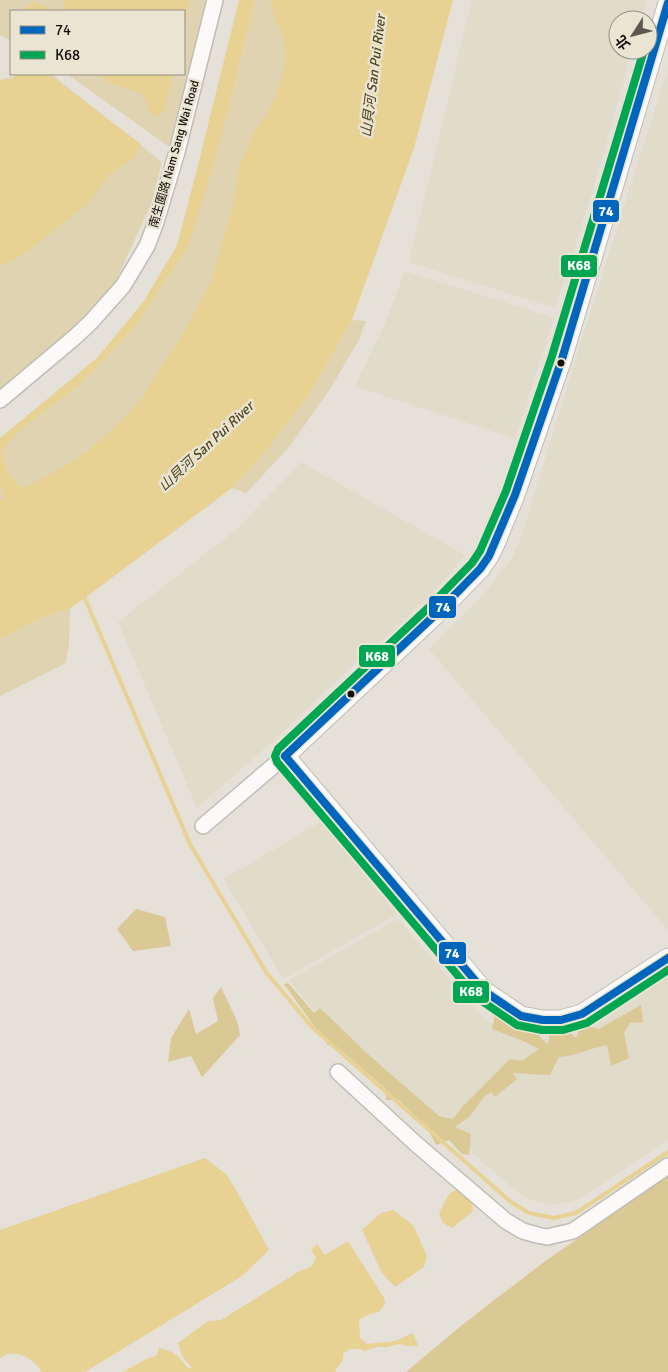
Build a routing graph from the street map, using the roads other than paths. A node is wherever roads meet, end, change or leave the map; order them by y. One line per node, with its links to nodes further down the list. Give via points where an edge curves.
1 (215, 0): 3 (street, 南生圍路 Nam Sang Wai Road, via 177,152 146,246 123,286 91,322)
2 (668, 3): 4 (street, via 562,359 515,495 489,556 435,615)
3 (0, 400)
4 (285, 756): 5 (street); 6 (street, via 484,990 521,1016 561,1020 582,1014)
5 (203, 826)
6 (668, 958)
7 (338, 1072): 8 (street, via 506,1221 537,1235 547,1237 573,1231)
8 (668, 1166)

